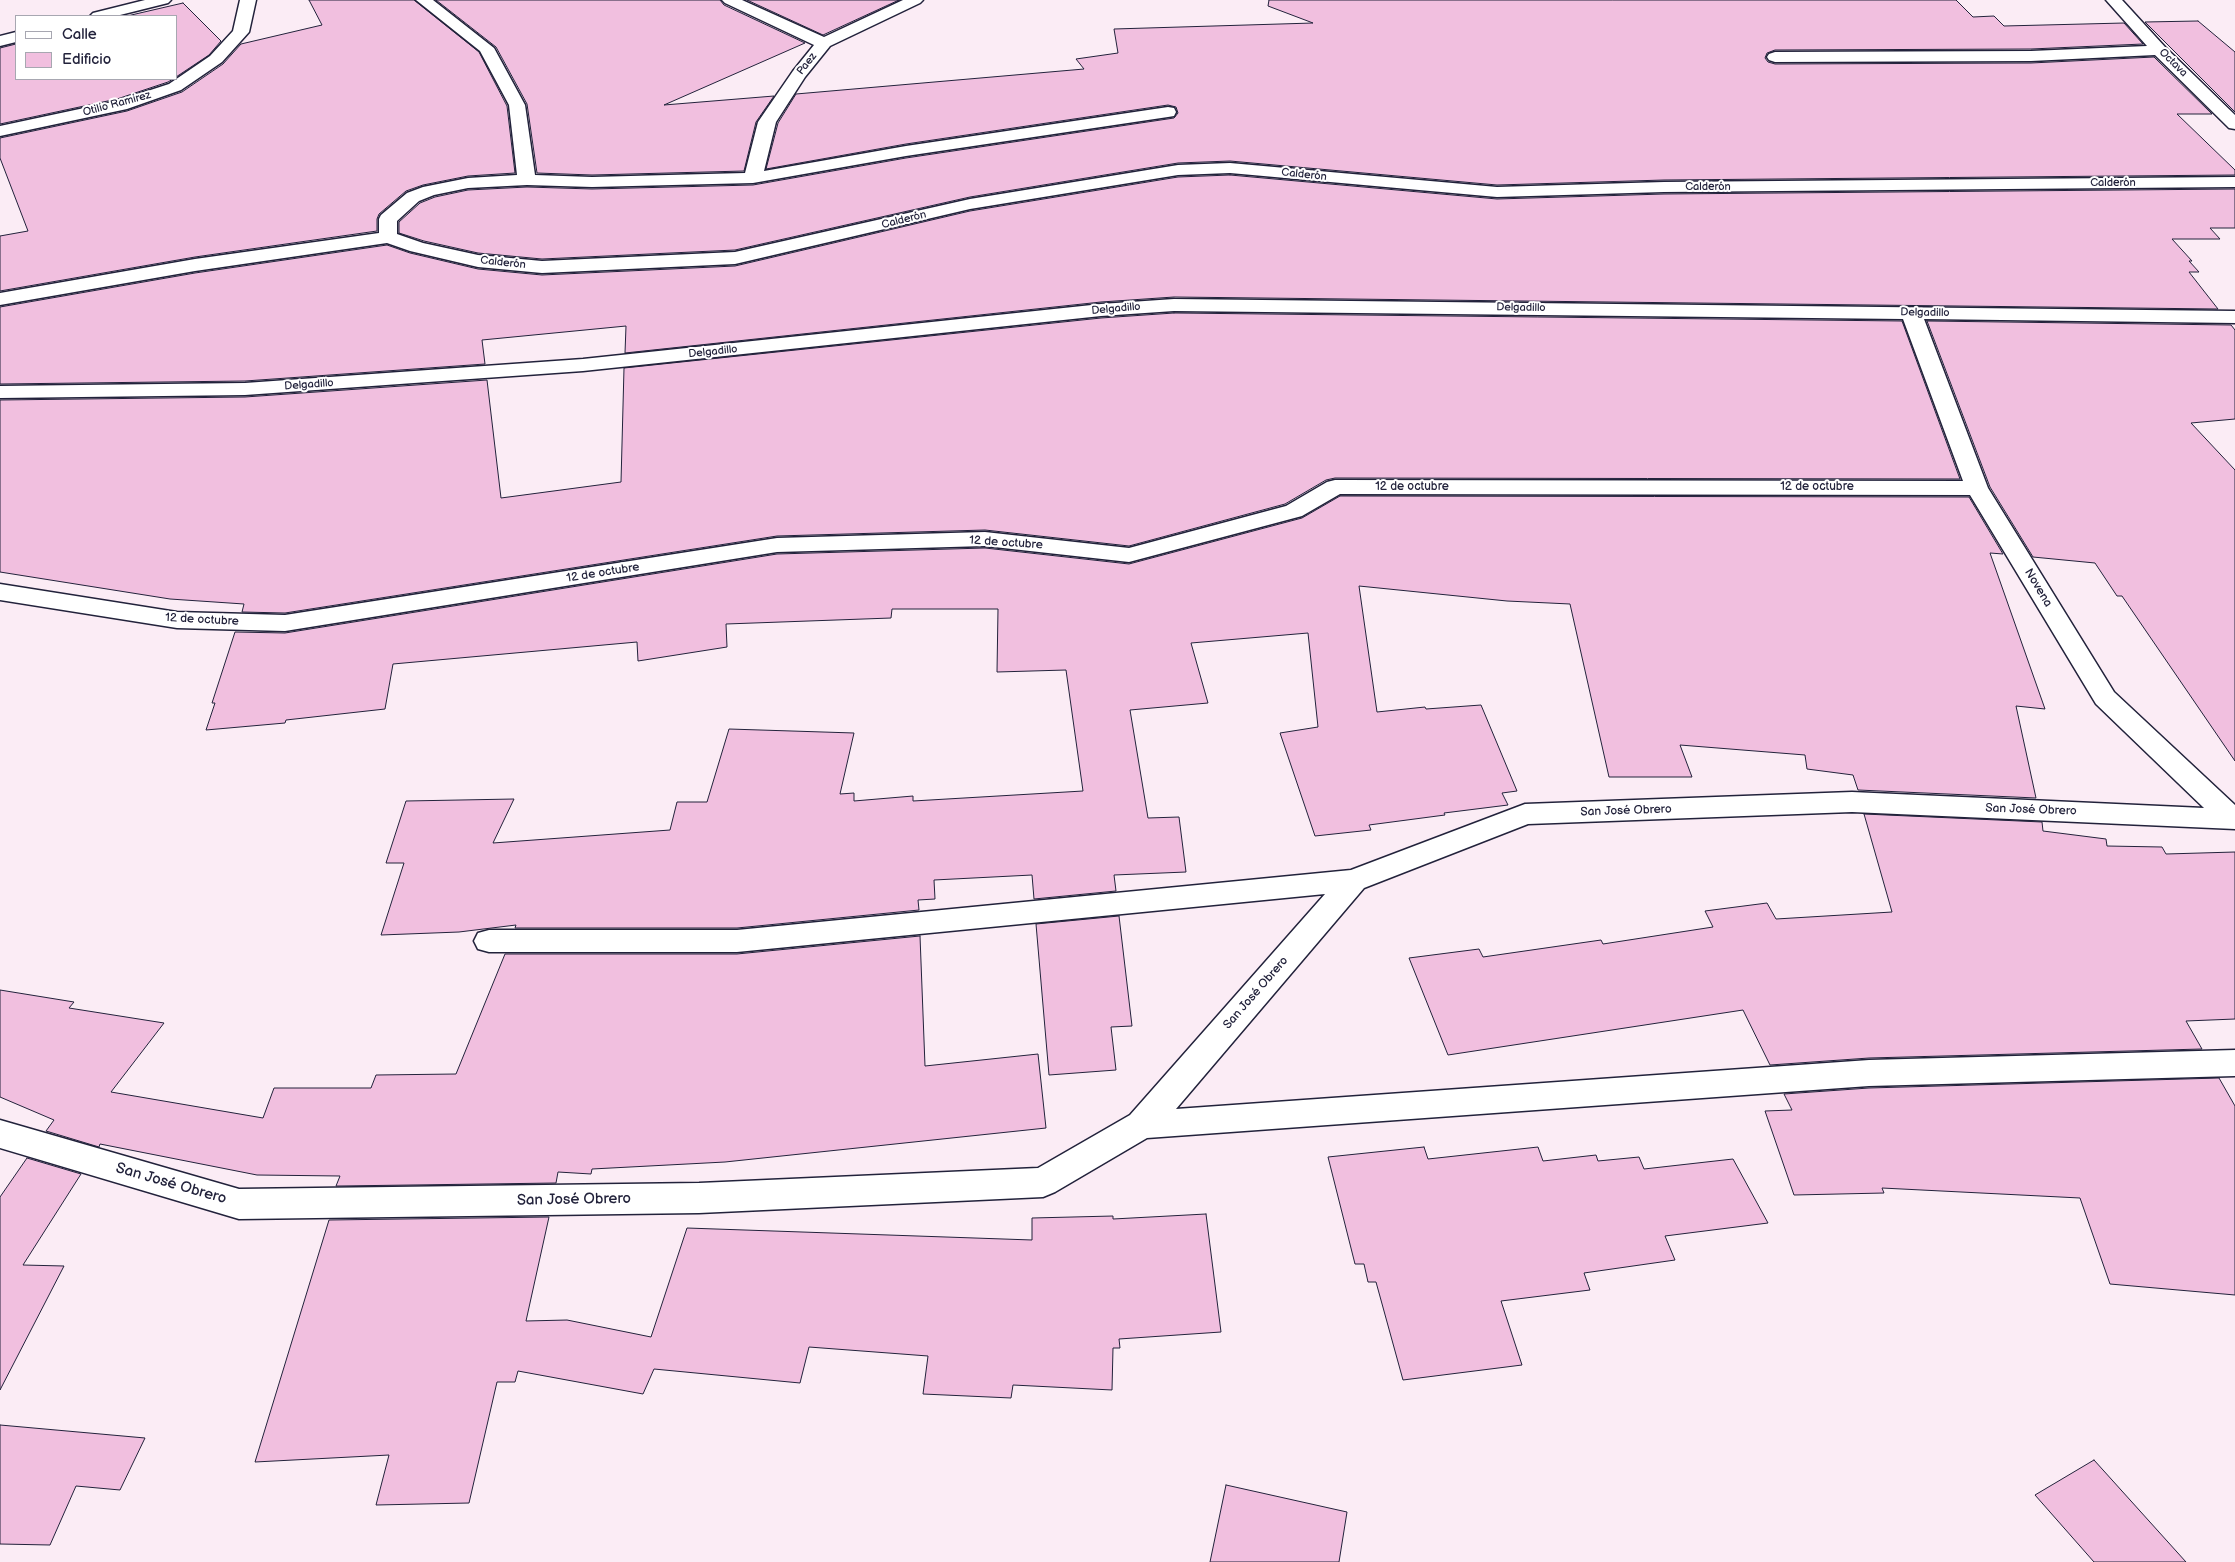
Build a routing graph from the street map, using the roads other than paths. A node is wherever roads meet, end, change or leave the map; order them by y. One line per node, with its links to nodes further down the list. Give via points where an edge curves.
1 (162, 0): 7 (street)
2 (248, 0): 15 (street, Otilio Ramirez, via 241,32 216,59 175,87 121,105)
3 (424, 0): 17 (street, via 486,48 517,105)
4 (730, 0): 10 (street)
5 (916, 0): 10 (street, Paez)
6 (2114, 0): 11 (street, Octava)
7 (102, 15)
8 (15, 37): 9 (street)
9 (0, 41)
10 (824, 43): 16 (street, Paez, via 767,122)
11 (2159, 50): 12 (street, via 2030,56); 14 (street, Octava)
12 (1775, 57)
13 (1168, 112): 16 (street, via 906,151)
14 (2235, 124)
15 (0, 131)
16 (753, 178): 17 (street, via 592,182)
17 (527, 180): 19 (street, via 468,184 421,194 388,219)
18 (2235, 182): 19 (street, Calderón, via 1664,187 1497,192 1230,168 1132,176 970,204 735,258 542,267 478,261)
19 (388, 237): 20 (street, via 194,265)
20 (0, 299)
21 (1911, 313): 22 (street, Delgadillo); 23 (street, Delgadillo, via 1174,305 573,366 245,389); 24 (street, Novena)
22 (2235, 317)
23 (0, 392)
24 (1977, 488): 25 (street, 12 de octubre, via 1335,487 1294,511 1129,555 985,539 776,545 285,623 177,620); 26 (street, Novena, via 2105,698)
25 (0, 592)
26 (2234, 819): 27 (street, San José Obrero, via 1852,802 1524,814)
27 (1354, 880): 28 (street, via 737,940); 30 (street, San José Obrero)
28 (489, 941)
29 (2235, 1063): 30 (street, San José Obrero, via 1869,1073)
30 (1142, 1125): 31 (street, San José Obrero, via 1043,1182 699,1198 239,1204)
31 (0, 1134)

